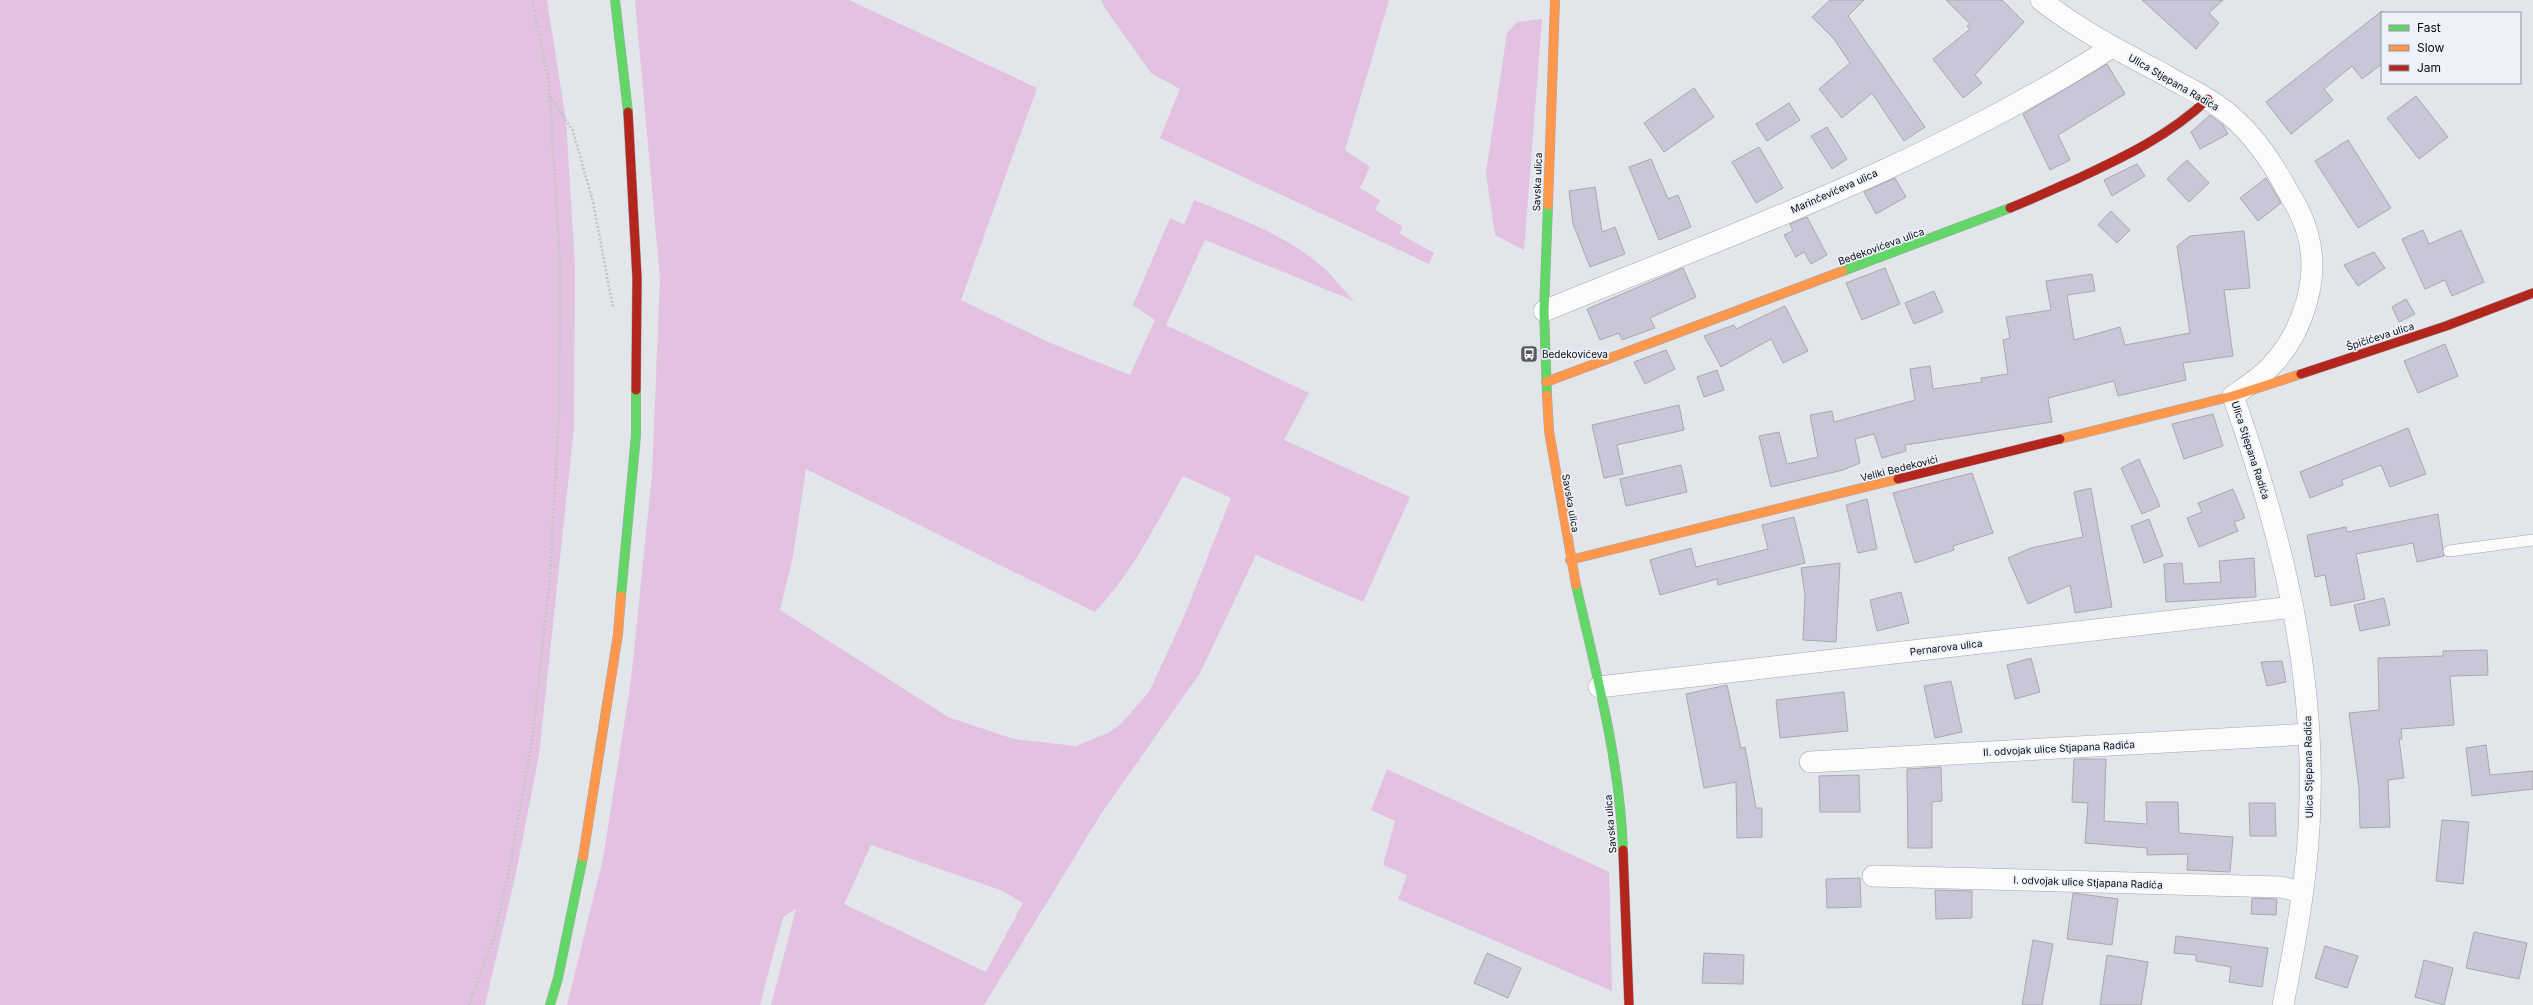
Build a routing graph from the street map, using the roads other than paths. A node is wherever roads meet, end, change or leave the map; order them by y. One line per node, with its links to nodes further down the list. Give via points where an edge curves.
1 (615, 0): 19 (street, via 627,88 637,278 636,435 618,634 589,828 558,978)
2 (1555, 0): 7 (street, Savska ulica)
3 (2041, 0): 4 (street, Ulica Stjepana Radića, via 2072,24)
4 (2112, 47): 5 (street, Ulica Stjepana Radića); 7 (street, Marinčevićeva ulica, via 2037,94 1901,162)
5 (2208, 99): 8 (street, Bedekovićeva ulica, via 2160,138 2021,204); 9 (street, Ulica Stjepana Radića, via 2231,116 2257,143 2279,174 2307,232 2312,257 2310,286 2294,332 2272,366)
6 (2533, 293): 9 (street, Špičićeva ulica, via 2446,326)
7 (1544, 311): 8 (street, Savska ulica)
8 (1546, 382): 12 (street, Savska ulica, via 1549,431)
9 (2233, 396): 12 (street, Veliki Bedekovići); 13 (street, Ulica Stjepana Radića, via 2257,462 2276,526)
10 (2533, 540): 11 (lane)
11 (2450, 551)
12 (1570, 560): 14 (street, Savska ulica)
13 (2294, 606): 14 (street, Pernarova ulica); 15 (street, Ulica Stjepana Radića)
14 (1599, 687): 20 (street, Savska ulica, via 1617,782 1623,840)
15 (2309, 734): 16 (street, II. odvojak ulice Stjapana Radića); 18 (street, Ulica Stjepana Radića, via 2310,800)
16 (1810, 762)
17 (1873, 876): 18 (street, I. odvojak ulice Stjapana Radića, via 2281,887)
18 (2302, 892): 21 (street, Ulica Stjepana Radića)
19 (550, 1005)
20 (1629, 1005)
21 (2283, 1005)

